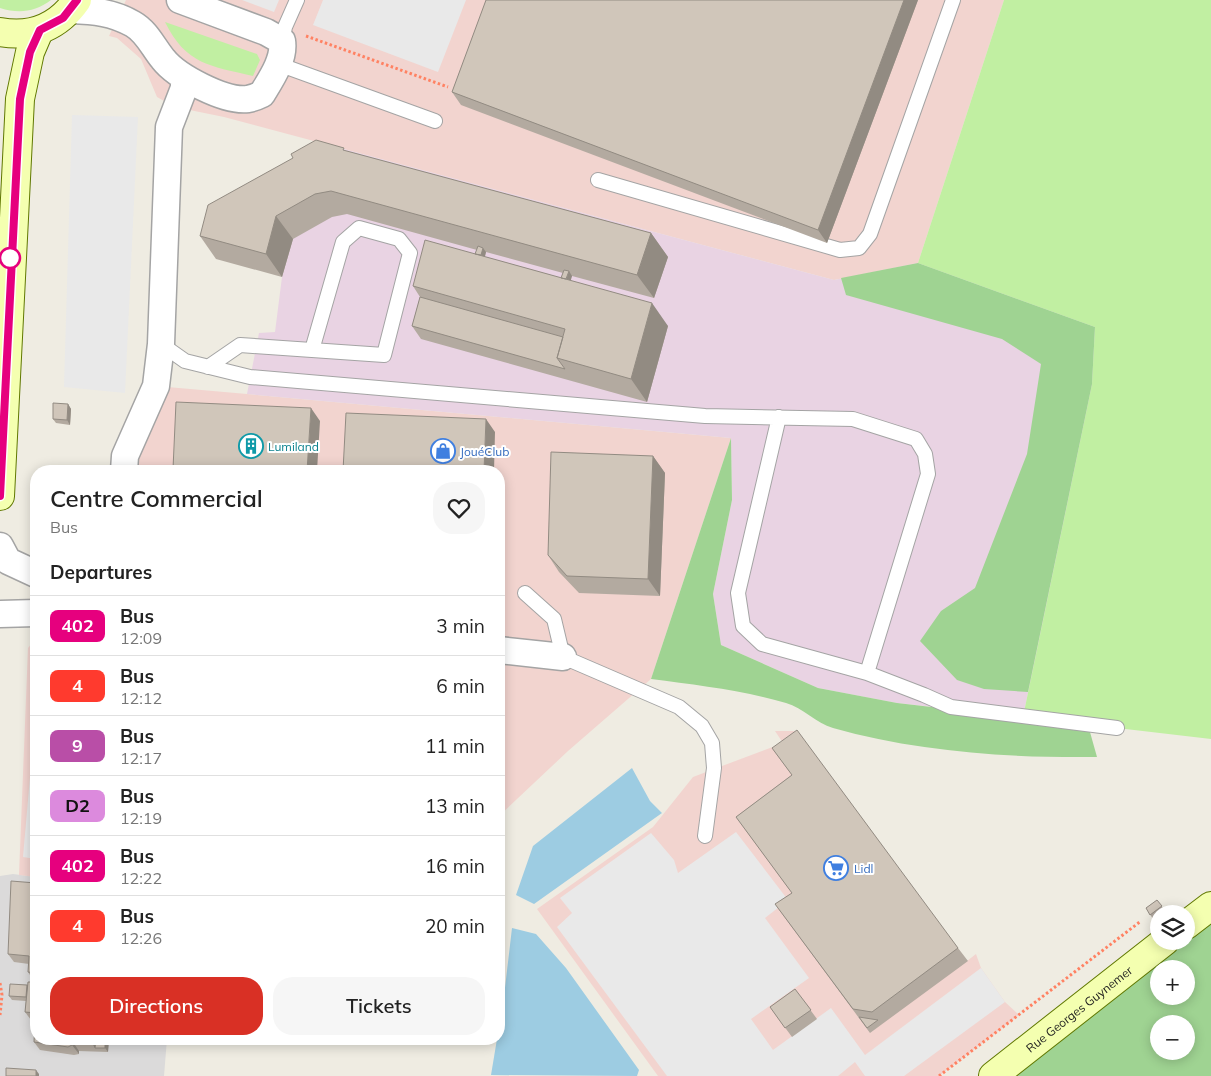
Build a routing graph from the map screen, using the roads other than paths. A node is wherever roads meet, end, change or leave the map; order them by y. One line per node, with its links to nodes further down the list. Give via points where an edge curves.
1 (180, 0): 7 (street, via 266,32)
2 (297, 0): 7 (lane)
3 (953, 0): 10 (lane, via 870,234 859,248 840,250)
4 (74, 5): 5 (main road, via 55,23); 8 (street, via 102,11 134,25 164,61)
5 (40, 30): 6 (main road, via 24,34); 16 (main road, via 30,52 20,99)
6 (0, 32)
7 (282, 44): 8 (street, via 262,94 248,99 234,98); 9 (lane)
8 (184, 78): 11 (street, via 184,88 169,127)
9 (435, 121)
10 (598, 180)
11 (161, 344): 13 (lane, via 185,361); 15 (street, via 156,386 125,456)
12 (312, 350): 12 (lane, via 343,242 359,228 399,239 410,253 384,355); 13 (lane, via 240,345)
13 (208, 367): 14 (lane, via 250,377 415,392 705,416)
14 (779, 418): 24 (lane, via 738,593 743,626 762,644); 24 (lane, via 853,418 916,439 924,454 928,474)
15 (124, 465)
16 (0, 496)
17 (0, 546): 18 (street, via 8,561)
18 (30, 571)
19 (525, 593): 23 (lane, via 554,619)
20 (30, 613): 21 (street)
21 (0, 614)
22 (505, 651): 23 (street)
23 (563, 657): 26 (lane, via 679,708 702,726 712,743 714,768)
24 (867, 673): 25 (lane, via 924,694 951,708)
25 (1116, 728)
26 (705, 836)
27 (1211, 906): 28 (main road)
28 (1195, 918)
29 (1154, 950): 30 (main road, Rue Georges Guynemer)
30 (993, 1076)

